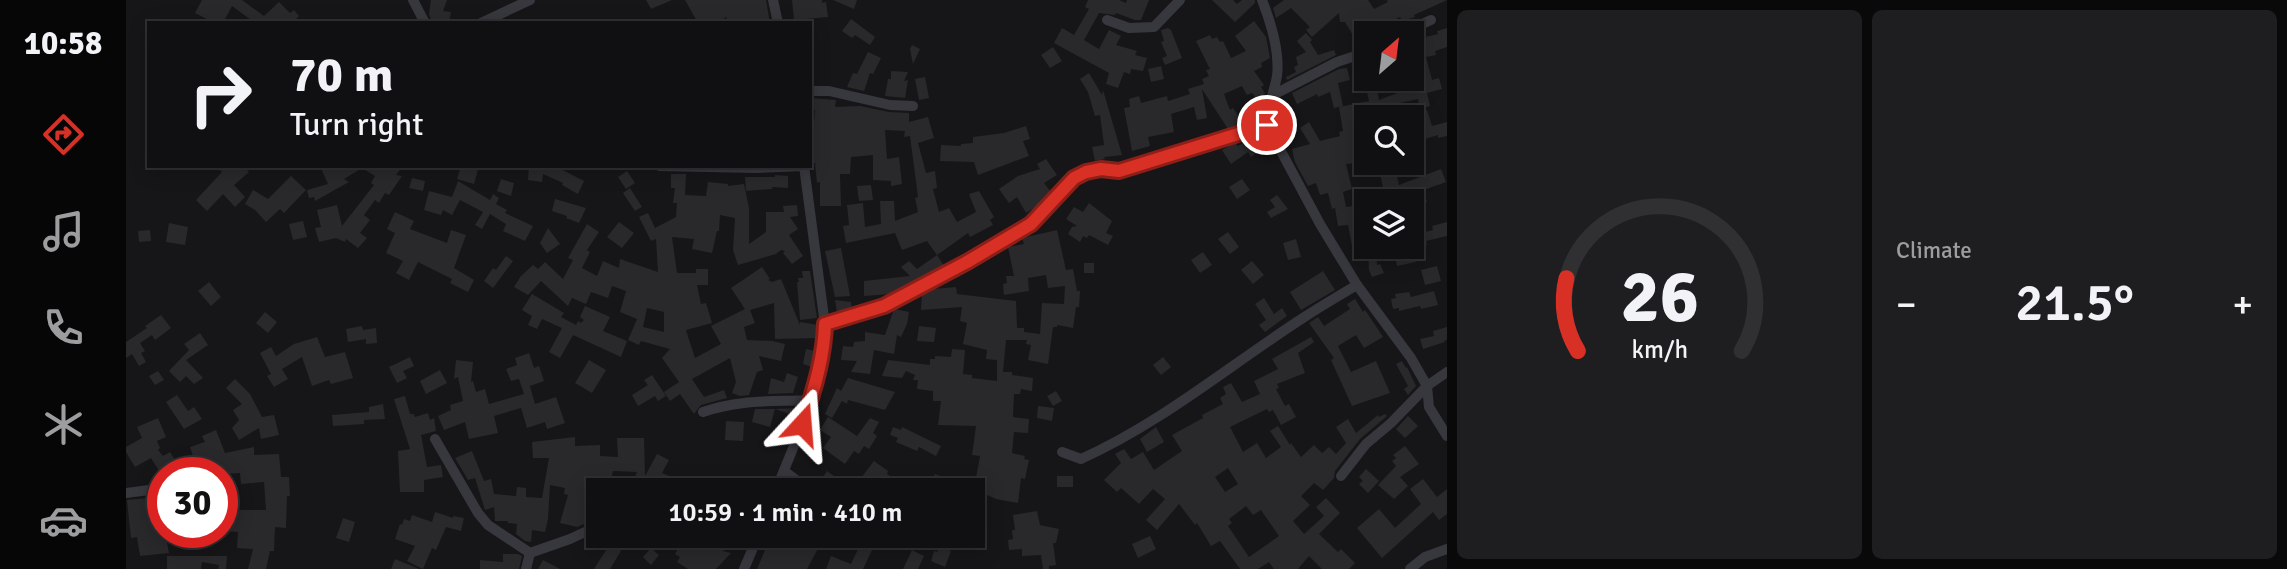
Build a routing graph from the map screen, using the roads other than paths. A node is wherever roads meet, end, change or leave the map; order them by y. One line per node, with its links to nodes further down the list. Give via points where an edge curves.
1 (413, 0): 8 (street)
2 (530, 0): 9 (street)
3 (772, 0): 10 (street)
4 (1180, 0): 6 (street, via 1154,27 1129,28)
5 (1262, 0): 14 (street, via 1277,57)
6 (1107, 20)
7 (1431, 20): 11 (street)
8 (424, 21)
9 (485, 21)
10 (777, 21)
11 (1424, 23)
12 (1354, 56): 14 (street)
13 (812, 91): 15 (street)
14 (1273, 95): 16 (street)
15 (913, 106)
16 (1267, 125): 18 (street); 19 (street, via 1119,171 1086,172 1074,178 1031,224 967,262 884,306)
17 (804, 168): 19 (street)
18 (1357, 285): 21 (street); 26 (street, via 1113,445 1081,459)
19 (825, 324): 22 (street, via 825,345)
20 (1447, 372): 21 (street)
21 (1427, 386): 24 (street, via 1429,407); 28 (street, via 1366,444)
22 (811, 400): 23 (street, via 750,400); 27 (street)
23 (703, 412)
24 (1447, 436)
25 (435, 439): 36 (street, via 478,513)
26 (1062, 452)
27 (784, 471): 29 (street); 30 (street)
28 (1341, 476)
29 (781, 478)
30 (794, 478)
31 (147, 490): 32 (street)
32 (126, 493)
33 (586, 532): 36 (street)
34 (753, 548): 38 (street)
35 (1447, 550): 39 (street, via 1425,557)
36 (530, 553): 37 (street)
37 (526, 569)
38 (744, 569)
39 (1410, 569)

